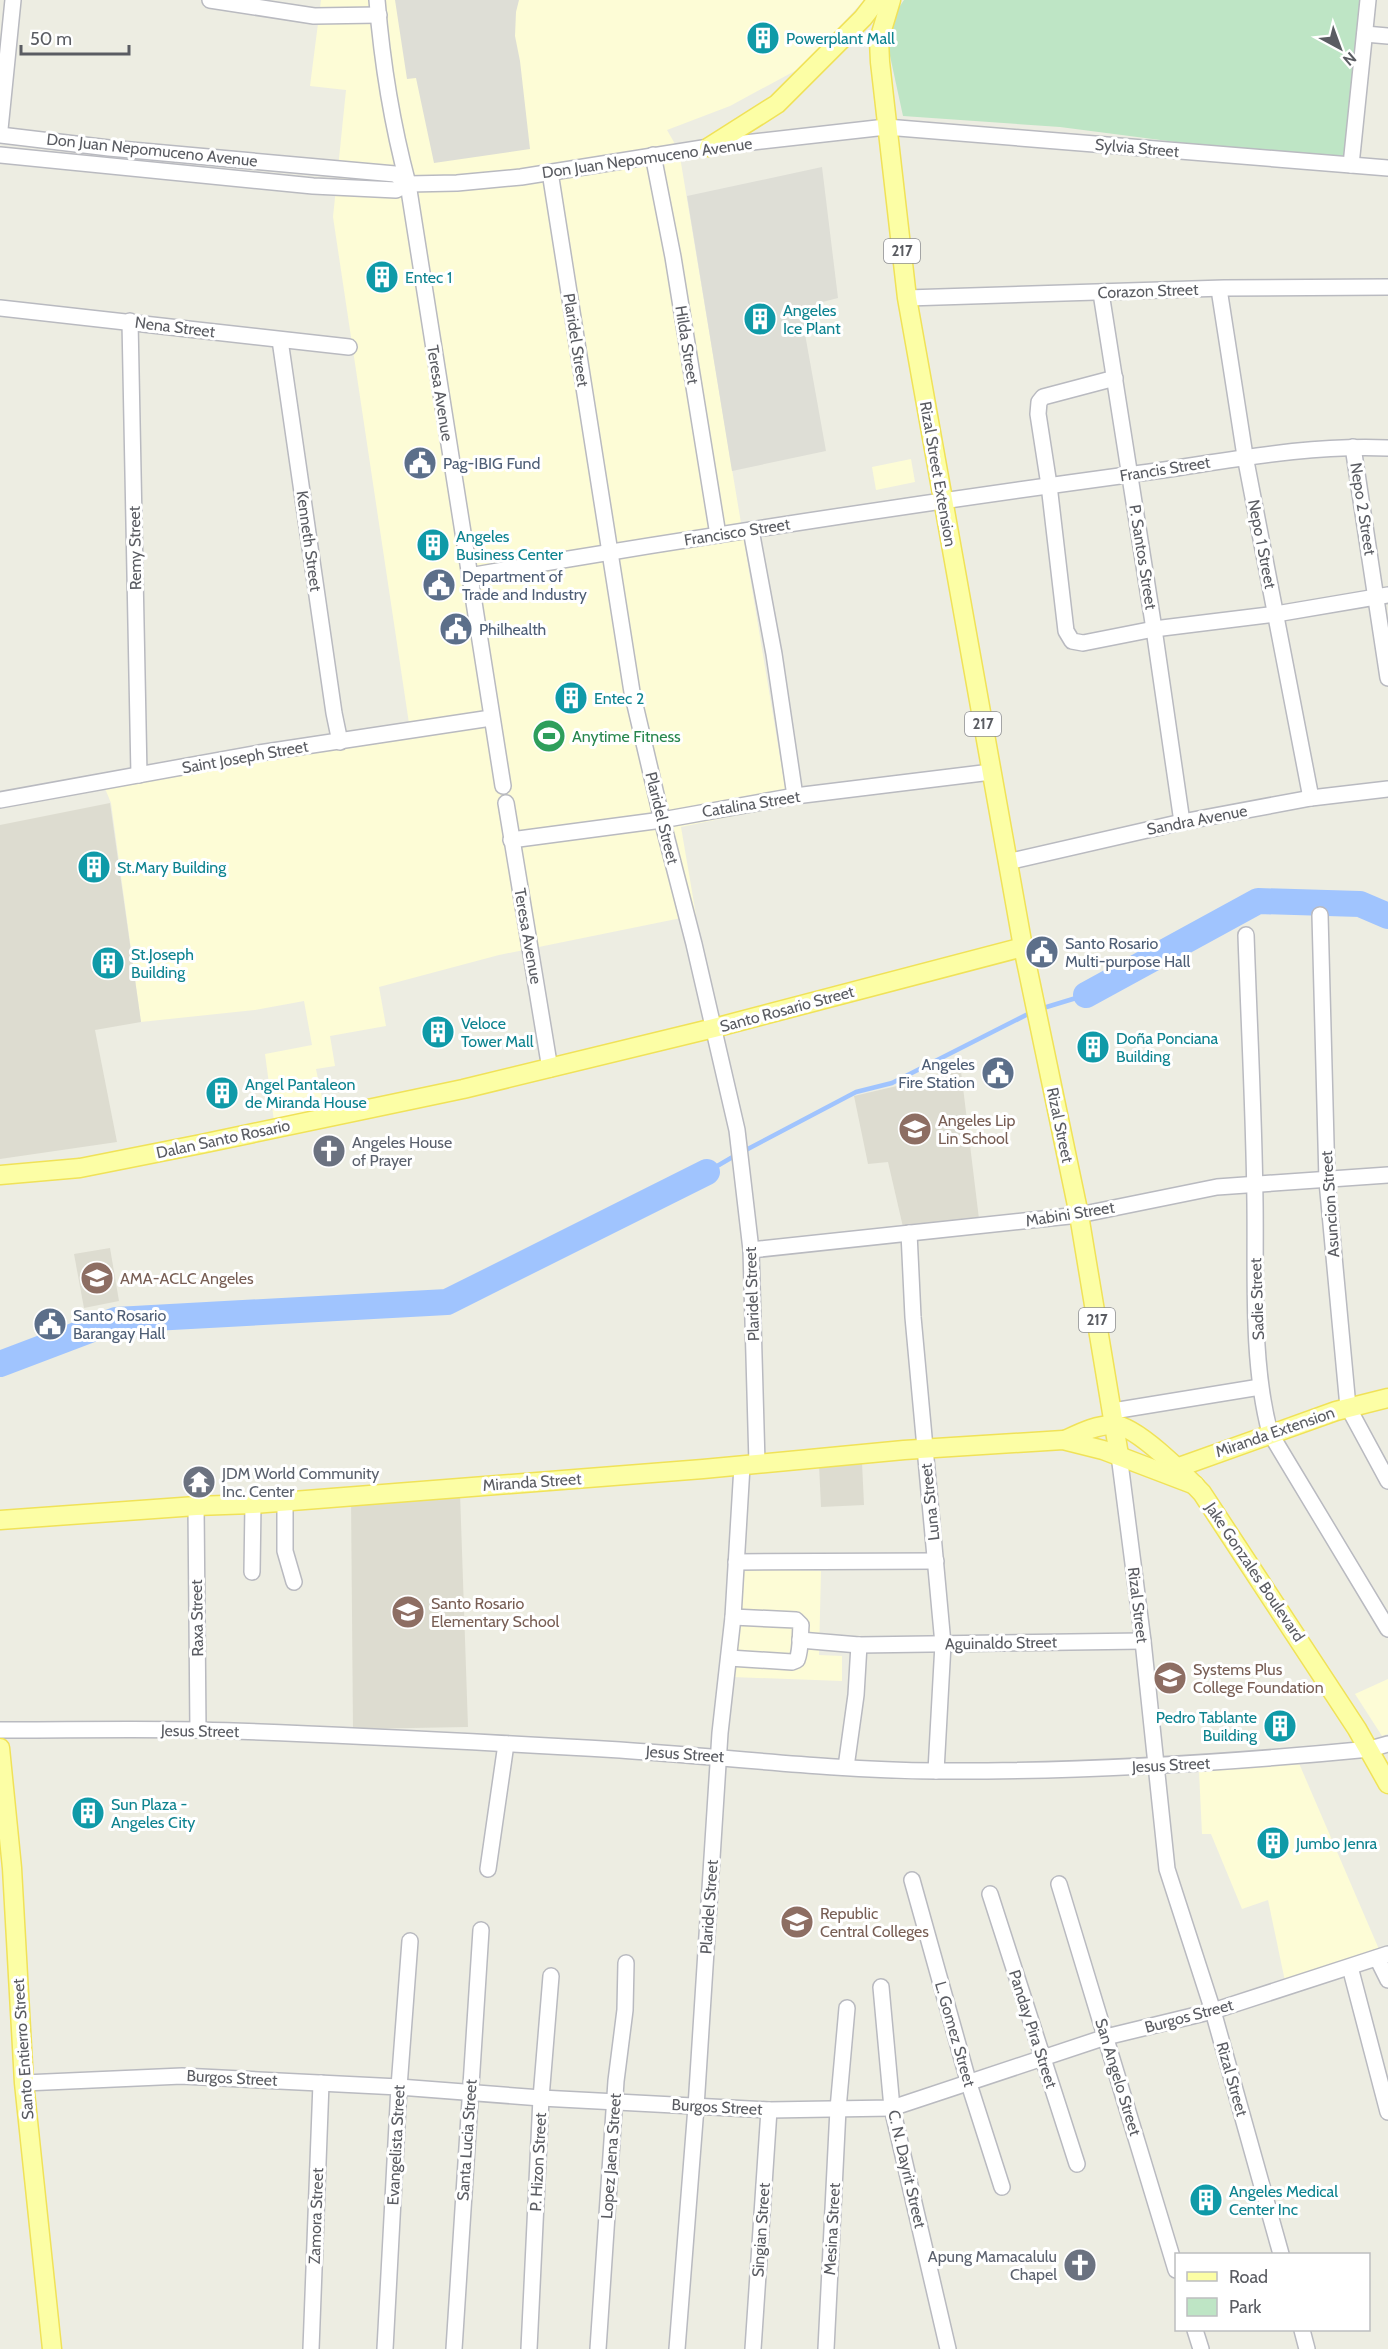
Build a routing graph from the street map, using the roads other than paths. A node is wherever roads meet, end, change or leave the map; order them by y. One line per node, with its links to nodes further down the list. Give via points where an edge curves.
1 (13, 0): 10 (street)
2 (210, 0): 6 (street, via 314,16)
3 (877, 0): 12 (main road, via 777,104)
4 (891, 0): 9 (main road, Rizal Street Extension / 217, via 879,40)
5 (1368, 0): 7 (street)
6 (378, 8): 20 (street, Teresa Avenue, via 399,152)
7 (1365, 34): 8 (street); 16 (street)
8 (1388, 36)
9 (886, 128): 12 (street, Don Juan Nepomuceno Avenue); 16 (street, Sylvia Street); 24 (main road, Rizal Street Extension / 217)
10 (0, 129)
11 (0, 135): 15 (street, Don Juan Nepomuceno Avenue)
12 (709, 147): 14 (street, Don Juan Nepomuceno Avenue)
13 (0, 155): 19 (street, Don Juan Nepomuceno Avenue)
14 (653, 155): 18 (street, Don Juan Nepomuceno Avenue); 37 (street, Hilda Street)
15 (206, 156): 19 (street); 20 (street, Don Juan Nepomuceno Avenue, via 395,174)
16 (1351, 165): 17 (street, Sylvia Street)
17 (1388, 168)
18 (550, 172): 20 (street, Don Juan Nepomuceno Avenue, via 457,183); 38 (street, Plaridel Street)
19 (203, 175): 20 (street, Don Juan Nepomuceno Avenue, via 357,189 396,190)
20 (408, 184): 39 (street, Teresa Avenue)
21 (1388, 287): 22 (street, Corazon Street)
22 (1219, 289): 23 (street, Corazon Street); 32 (street, Nepo 1 Street)
23 (1101, 293): 24 (street, Corazon Street); 29 (street, P. Santos Street)
24 (908, 298): 35 (main road, Rizal Street Extension / 217)
25 (0, 308): 26 (street, Nena Street)
26 (130, 321): 27 (street, Nena Street); 47 (street, Remy Street)
27 (280, 340): 28 (street, Nena Street); 45 (street, Kenneth Street)
28 (349, 347)
29 (1115, 378): 33 (street, P. Santos Street); 34 (street, via 1043,397 1039,402)
30 (1353, 447): 31 (street, Francis Street); 32 (street, Francis Street); 40 (street, Nepo 2 Street)
31 (1388, 448)
32 (1245, 456): 33 (street, Francis Street); 41 (street, Nepo 1 Street)
33 (1129, 475): 34 (street, Francis Street); 42 (street, P. Santos Street)
34 (1050, 485): 35 (street, Francis Street); 42 (street, via 1066,631 1072,642)
35 (943, 501): 36 (street, Francisco Street); 46 (main road, Rizal Street Extension / 217)
36 (751, 530): 37 (street, Francisco Street); 50 (street)
37 (718, 535): 38 (street, Francisco Street)
38 (609, 552): 39 (street, Francisco Street); 54 (street, Plaridel Street, via 632,692)
39 (469, 576): 44 (street, Teresa Avenue)
40 (1382, 595): 41 (street); 43 (street, Nepo 2 Street)
41 (1276, 614): 42 (street); 51 (street, Nepo 1 Street)
42 (1155, 629): 55 (street, P. Santos Street)
43 (1388, 678)
44 (491, 718): 45 (street, Saint Joseph Street); 48 (street, Teresa Avenue)
45 (340, 742): 47 (street, Saint Joseph Street)
46 (991, 772): 50 (street, Catalina Street); 57 (main road, Rizal Street Extension / 217)
47 (139, 776): 52 (street, Saint Joseph Street)
48 (503, 786)
49 (1388, 789): 51 (street, Sandra Avenue)
50 (795, 796): 54 (street, Catalina Street)
51 (1311, 798): 55 (street, Sandra Avenue)
52 (0, 800)
53 (506, 803): 56 (street, Teresa Avenue)
54 (662, 820): 56 (street, Catalina Street); 61 (street, Plaridel Street)
55 (1182, 822): 57 (street, Sandra Avenue)
56 (511, 840): 62 (street, Teresa Avenue)
57 (1007, 862): 60 (main road, Rizal Street Extension / 217)
58 (1320, 915): 65 (street, Asuncion Street)
59 (1246, 934): 66 (street, Sadie Street)
60 (1023, 947): 61 (main road, Santo Rosario Street); 67 (main road, Rizal Street / 217)
61 (714, 1028): 62 (main road, Santo Rosario Street); 69 (street, Plaridel Street, via 737,1130)
62 (550, 1069): 63 (main road, Dalan Santo Rosario, via 80,1168)
63 (0, 1175)
64 (1388, 1175): 65 (street, Mabini Street)
65 (1327, 1181): 66 (street, Mabini Street); 72 (street, Asuncion Street)
66 (1255, 1183): 67 (street, Mabini Street, via 1196,1190); 70 (street, Sadie Street)
67 (1079, 1215): 68 (street, Mabini Street); 73 (main road, Rizal Street / 217)
68 (909, 1233): 69 (street, Mabini Street); 76 (street, Luna Street)
69 (751, 1250): 78 (street, Plaridel Street)
70 (1260, 1387): 73 (street); 74 (street, Sadie Street)
71 (1388, 1398): 72 (main road, Miranda Extension)
72 (1348, 1407): 74 (main road, Miranda Extension); 80 (street, Asuncion Street)
73 (1114, 1418): 75 (main road, Miranda Street); 77 (main road, Rizal Street / 217); 79 (main road, Jake Gonzales Boulevard, via 1136,1434)
74 (1270, 1433): 79 (main road, Miranda Extension); 90 (street, Sadie Street)
75 (1063, 1440): 76 (main road, Miranda Street); 77 (main road, Miranda Street)
76 (925, 1449): 78 (main road, Miranda Street); 85 (street, Luna Street)
77 (1119, 1455): 79 (main road, Jake Gonzales Boulevard); 92 (street, Rizal Street)
78 (749, 1464): 81 (main road, Miranda Street); 86 (street, Plaridel Street)
79 (1170, 1470): 101 (main road, Jake Gonzales Boulevard, via 1195,1485)
80 (1388, 1481)
81 (285, 1501): 82 (main road, Miranda Street); 88 (street, via 285,1551)
82 (253, 1504): 83 (main road, Miranda Street); 87 (street)
83 (196, 1506): 84 (main road, Miranda Street); 97 (street, Raxa Street)
84 (0, 1520)
85 (936, 1561): 86 (street); 93 (street, Luna Street)
86 (736, 1562): 89 (street, Plaridel Street)
87 (252, 1572)
88 (294, 1582)
89 (733, 1617): 91 (street, via 796,1620 801,1626); 95 (street, Plaridel Street)
90 (1388, 1629)
91 (800, 1640): 94 (street, Aguinaldo Street); 95 (street, via 799,1656 792,1662)
92 (1143, 1641): 93 (street, Aguinaldo Street); 104 (street, Rizal Street)
93 (943, 1644): 94 (street, Aguinaldo Street); 105 (street, Luna Street)
94 (859, 1645): 103 (street)
95 (729, 1658): 102 (street, Plaridel Street)
96 (0, 1730): 97 (street, Jesus Street)
97 (198, 1730): 98 (street, Jesus Street)
98 (506, 1744): 102 (street, Jesus Street); 108 (street)
99 (1388, 1744): 101 (street, Jesus Street)
100 (0, 1748): 107 (main road, Santo Entierro Street)
101 (1370, 1749): 104 (street, Jesus Street); 106 (main road, Jake Gonzales Boulevard)
102 (719, 1756): 103 (street, Jesus Street); 131 (street, Plaridel Street)
103 (846, 1767): 105 (street, Jesus Street)
104 (1155, 1767): 105 (street, Jesus Street); 121 (street, Rizal Street, via 1167,1869)
105 (936, 1771)
106 (1388, 1784)
107 (6, 1868): 124 (main road, Santo Entierro Street)
108 (488, 1869)
109 (912, 1880): 126 (street, L. Gomez Street)
110 (1059, 1884): 122 (street, San Angelo Street)
111 (990, 1894): 123 (street, Panday Pira Street)
112 (481, 1930): 128 (street, Santa Lucia Street)
113 (410, 1941): 127 (street, Evangelista Street)
114 (1382, 1956): 116 (street, Burgos Street); 118 (street)
115 (626, 1963): 130 (street, Lopez Jaena Street)
116 (1350, 1967): 121 (street, Burgos Street); 135 (street)
117 (551, 1976): 129 (street, P. Hizon Street)
118 (1388, 1980)
119 (880, 1987): 132 (street, C. N. Dayrit Street)
120 (847, 2008): 133 (street, Mesina Street)
121 (1213, 2011): 122 (street, Burgos Street); 138 (street, Rizal Street)
122 (1106, 2037): 123 (street, Burgos Street); 139 (street, San Angelo Street)
123 (1043, 2057): 126 (street, Burgos Street); 136 (street, Panday Pira Street)
124 (24, 2082): 125 (street, Burgos Street, via 182,2076); 142 (main road, Santo Entierro Street)
125 (321, 2083): 127 (street, Burgos Street); 143 (street, Zamora Street)
126 (969, 2084): 132 (street, Burgos Street); 137 (street, L. Gomez Street)
127 (399, 2087): 128 (street, Burgos Street); 144 (street, Evangelista Street)
128 (470, 2091): 129 (street, Burgos Street); 145 (street, Santa Lucia Street)
129 (541, 2098): 130 (street, Burgos Street); 146 (street, P. Hizon Street)
130 (615, 2101): 131 (street, Burgos Street); 147 (street, Lopez Jaena Street)
131 (696, 2107): 134 (street, Burgos Street); 148 (street, Plaridel Street)
132 (892, 2108): 133 (street, Burgos Street); 151 (street, C. N. Dayrit Street)
133 (838, 2109): 134 (street, Burgos Street); 150 (street, Mesina Street)
134 (769, 2110): 149 (street, Singian Street)
135 (1388, 2112)
136 (1077, 2164)
137 (1002, 2187)
138 (1281, 2253)
139 (1175, 2267)
140 (1195, 2331): 152 (street)
141 (1302, 2331): 153 (street)
142 (51, 2349)
143 (311, 2349)
144 (385, 2349)
145 (454, 2349)
146 (529, 2349)
147 (598, 2349)
148 (677, 2349)
149 (753, 2349)
150 (826, 2349)
151 (948, 2349)
152 (1200, 2349)
153 (1307, 2349)

